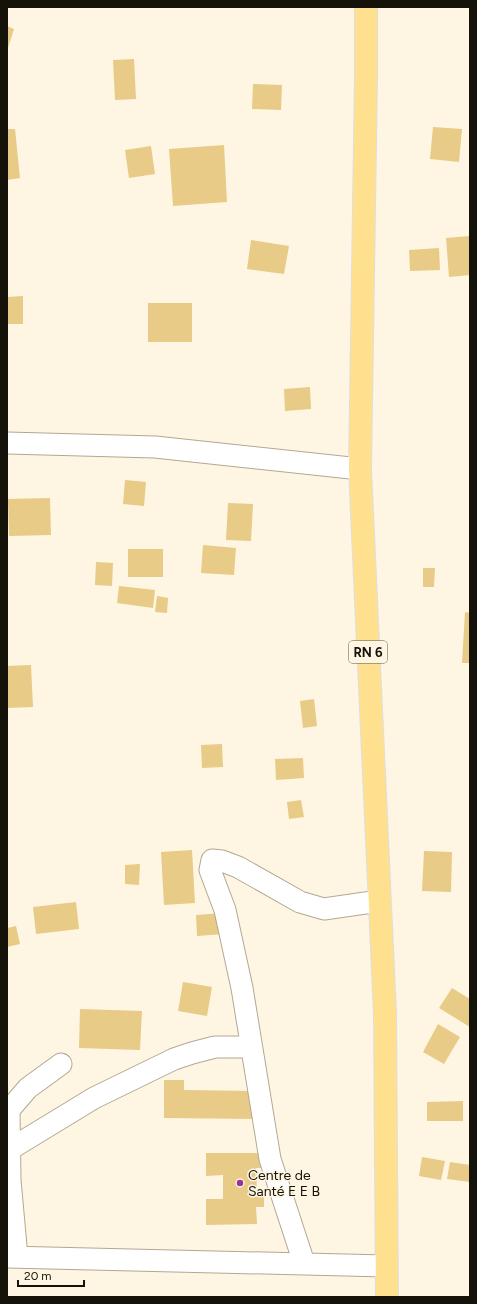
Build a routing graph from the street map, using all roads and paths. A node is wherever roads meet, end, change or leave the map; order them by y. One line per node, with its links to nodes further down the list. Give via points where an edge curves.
1 (366, 7): 3 (main road, RN 6)
2 (7, 443): 3 (street, via 155,447)
3 (360, 469): 4 (main road, RN 6)
4 (379, 901): 5 (street, via 324,909 300,902 238,867 212,860 210,870 225,910 242,988); 10 (main road, RN 6, via 384,1014)
5 (251, 1047): 7 (street, via 215,1047 174,1059 94,1098); 9 (street, via 270,1159)
6 (61, 1064): 7 (street, via 28,1088 9,1110)
7 (8, 1150): 8 (street)
8 (12, 1257): 9 (street)
9 (304, 1264): 10 (street)
10 (386, 1266): 11 (main road, RN 6)
11 (387, 1297)

